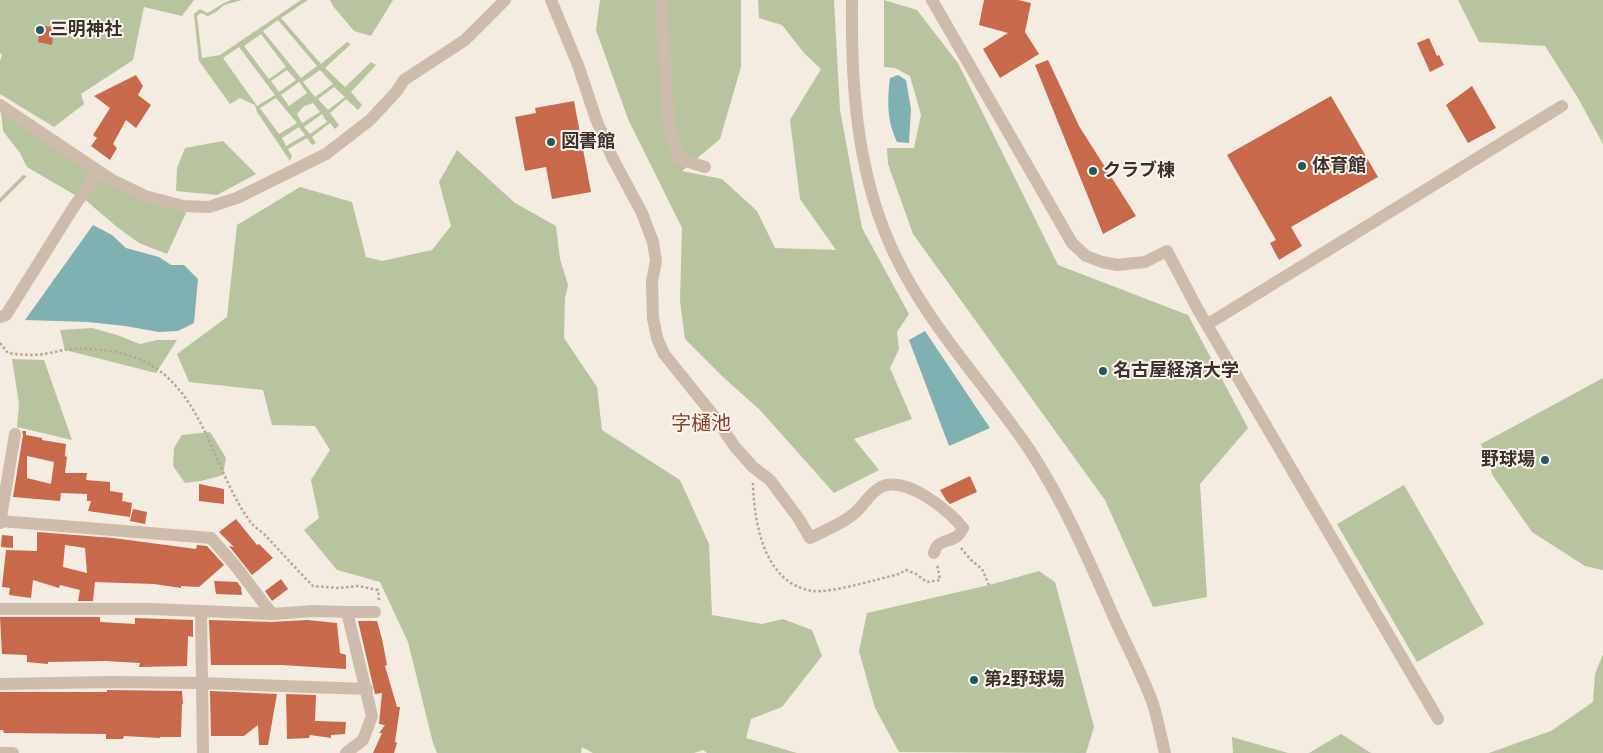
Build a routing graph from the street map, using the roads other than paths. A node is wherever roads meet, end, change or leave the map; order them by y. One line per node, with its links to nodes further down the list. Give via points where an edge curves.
1 (505, 0): 9 (street, via 465,40 404,80 370,120 326,154 238,198 209,207 183,206 145,196)
2 (552, 0): 14 (street, via 596,119 653,242 656,261 652,281 653,318 664,354 753,467 770,480 800,519 810,538 856,512 882,486 898,484 916,490 963,528 957,537 942,541 935,547)
3 (661, 0): 8 (street, via 669,126 679,159)
4 (852, 0): 28 (street, via 859,138 876,208 888,241 921,302 1028,448 1060,501 1140,673)
5 (932, 0): 11 (street, via 1072,242 1086,256 1117,266 1145,262 1167,251)
6 (0, 105): 9 (street)
7 (1562, 106): 11 (street)
8 (705, 167)
9 (99, 172): 10 (street, via 6,315)
10 (0, 317)
11 (1208, 324): 23 (street)
12 (15, 434): 13 (street)
13 (0, 522): 19 (street, via 211,538)
14 (934, 553)
15 (0, 609): 16 (street)
16 (201, 612): 19 (street); 20 (street)
17 (347, 612): 18 (street); 19 (street); 22 (street)
18 (375, 612)
19 (272, 614)
20 (202, 683): 21 (street); 22 (street); 26 (street)
21 (0, 684)
22 (367, 689): 27 (street, via 372,716 363,740)
23 (1438, 719)
24 (0, 753): 25 (street)
25 (13, 753)
26 (203, 753)
27 (346, 753)
28 (1165, 753)

